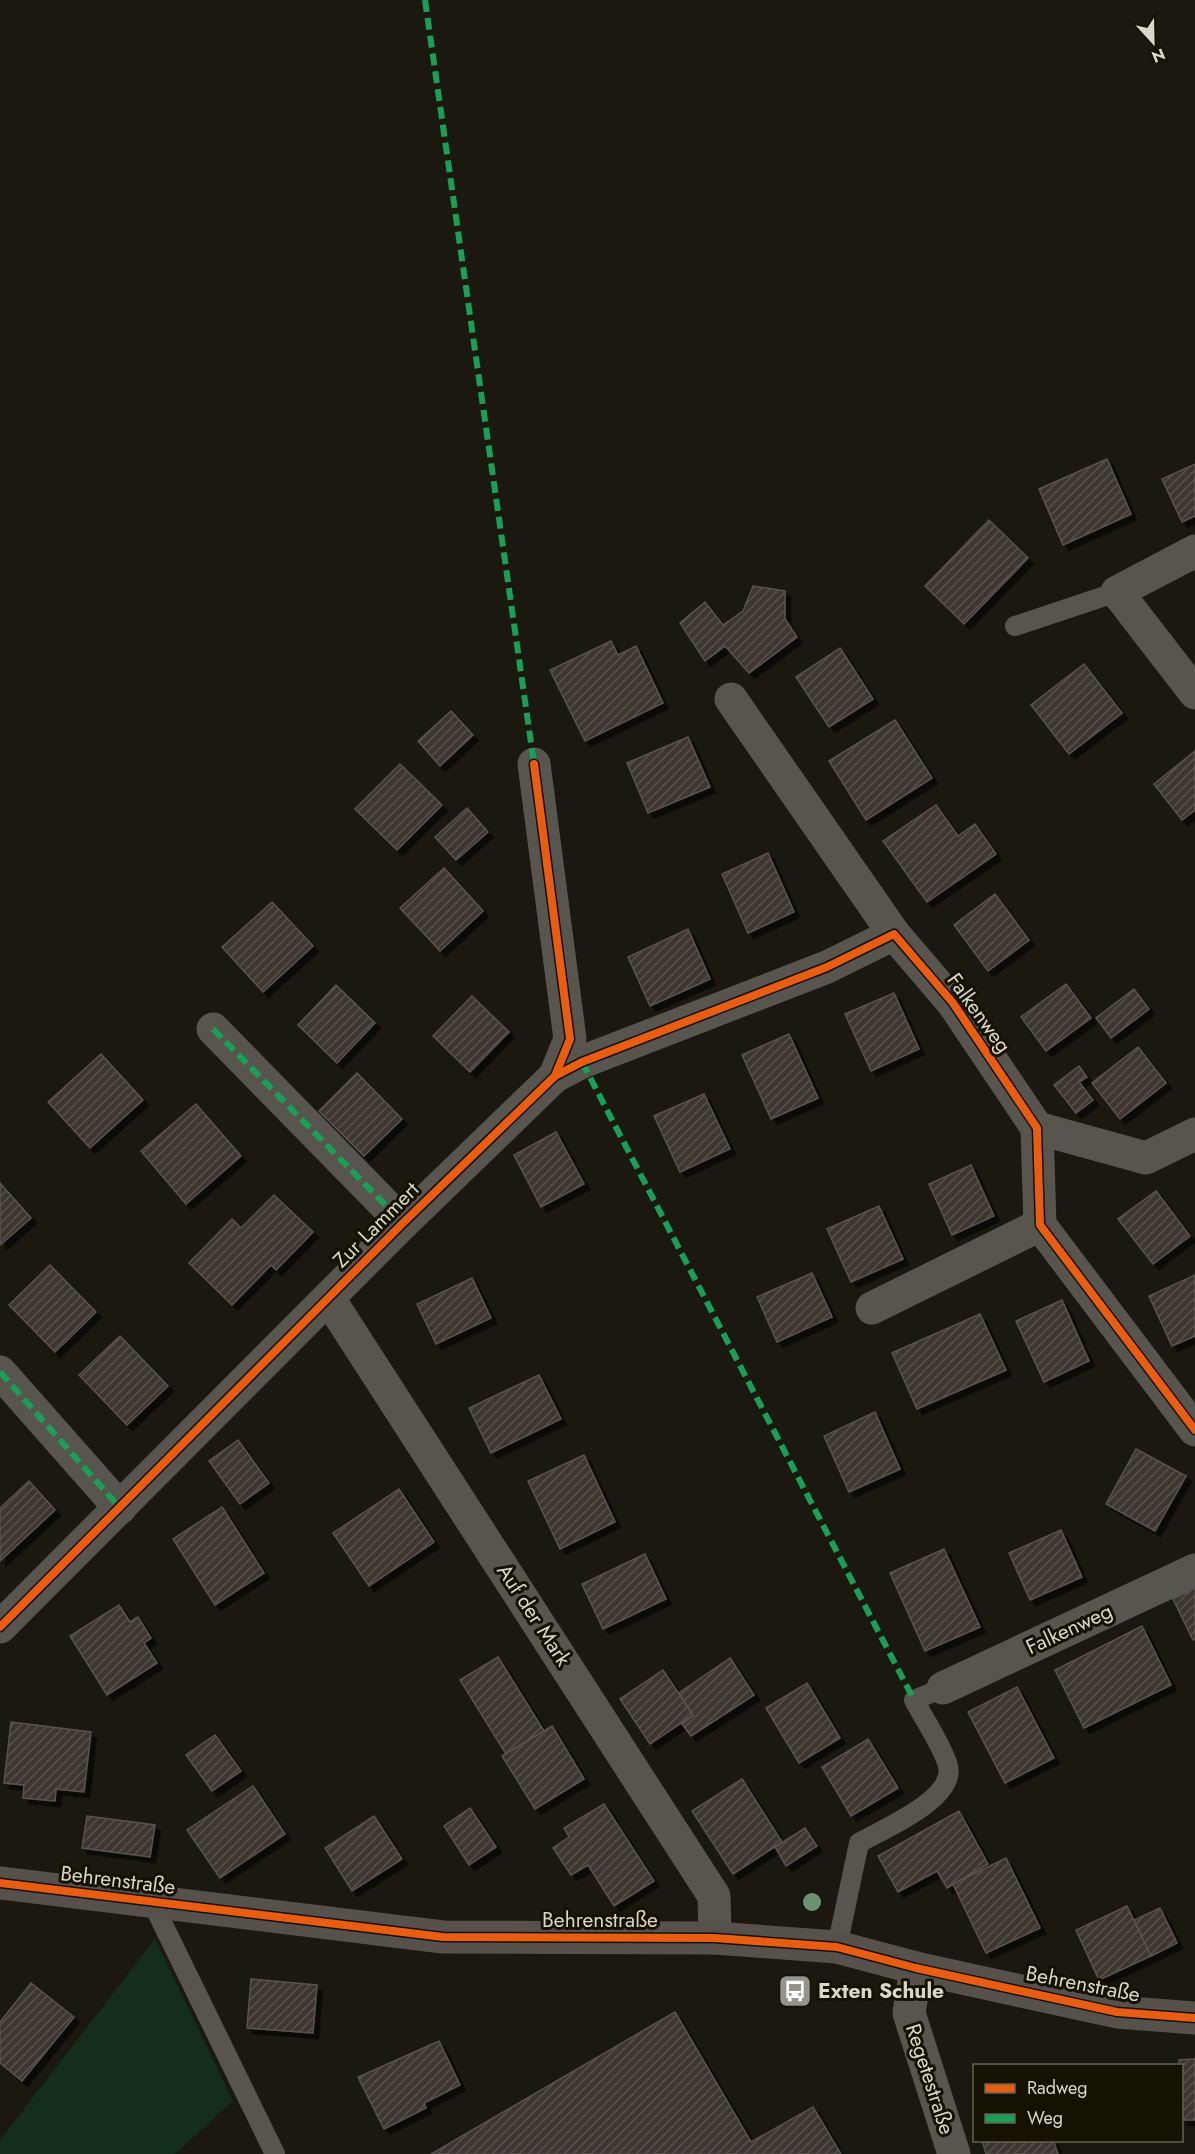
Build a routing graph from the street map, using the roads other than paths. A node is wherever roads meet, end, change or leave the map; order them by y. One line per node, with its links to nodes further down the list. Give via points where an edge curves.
1 (1195, 551): 2 (street)
2 (1117, 592): 3 (lane); 4 (street)
3 (1015, 626)
4 (1195, 693)
5 (731, 699): 7 (street, Falkenweg)
6 (534, 764): 9 (street, Zur Lammert, via 570,1038)
7 (894, 934): 9 (street, via 827,967); 10 (street, Falkenweg, via 953,1003)
8 (213, 1029): 12 (street, Zur Lammert)
9 (555, 1076): 12 (street, Zur Lammert)
10 (1037, 1128): 11 (street, via 1146,1158); 13 (street)
11 (1195, 1134)
12 (403, 1222): 14 (street, Zur Lammert)
13 (1040, 1226): 15 (street); 17 (street)
14 (329, 1299): 18 (street, Zur Lammert); 24 (street, Auf der Mark, via 714,1896)
15 (872, 1308)
16 (0, 1372): 18 (street)
17 (1195, 1430)
18 (120, 1508): 20 (street, Zur Lammert)
19 (1195, 1570): 21 (street, Falkenweg)
20 (0, 1627)
21 (944, 1688): 25 (lane, via 914,1700 948,1767 947,1786 934,1799 859,1844)
22 (0, 1883): 23 (main road, Behrenstraße)
23 (152, 1902): 24 (main road, Behrenstraße, via 443,1937); 28 (lane)
24 (715, 1938): 25 (main road, Behrenstraße)
25 (837, 1947): 26 (main road, Behrenstraße)
26 (916, 1968): 27 (main road, Behrenstraße, via 1117,2012); 29 (street, Regetestraße, via 909,2013)
27 (1195, 2018)
28 (275, 2154)
29 (954, 2154)

